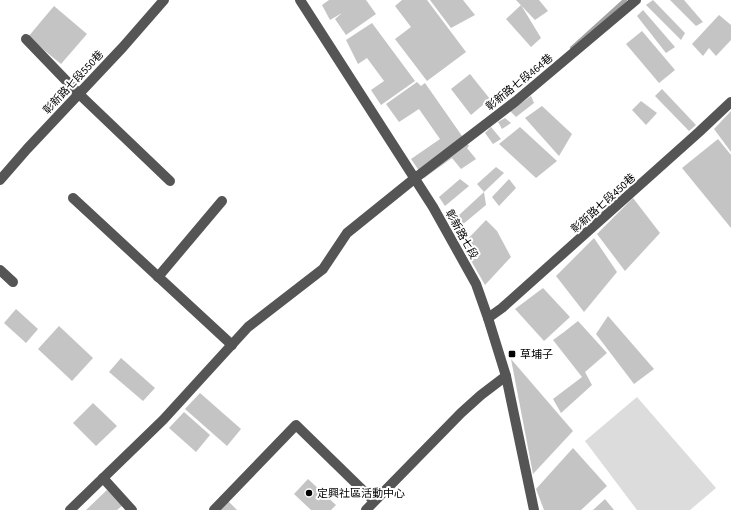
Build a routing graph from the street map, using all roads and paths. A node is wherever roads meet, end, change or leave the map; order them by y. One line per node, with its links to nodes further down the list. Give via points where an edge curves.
1 (164, 0): 5 (street, 彰新路七段550巷)
2 (300, 0): 7 (street, 彰新路七段)
3 (636, 0): 7 (street, 彰新路七段464巷, via 516,101)
4 (26, 39): 5 (street)
5 (79, 94): 8 (street, 彰新路七段550巷); 9 (street)
6 (731, 102): 15 (street, 彰新路七段450巷)
7 (414, 179): 15 (street, 彰新路七段, via 476,284); 16 (street, 彰新路七段464巷, via 347,233 323,269 248,327)
8 (0, 180)
9 (170, 182)
10 (73, 198): 13 (street)
11 (222, 201): 13 (street)
12 (0, 270): 14 (street)
13 (158, 277): 16 (street)
14 (13, 282)
15 (488, 318): 17 (street, 彰新路七段)
16 (232, 345): 18 (street, 彰新路七段464巷, via 163,420)
17 (506, 376): 19 (street, via 461,412); 24 (street, 彰新路七段)
18 (103, 478): 20 (street, 彰新路七段464巷); 21 (street)
19 (374, 501): 22 (street, via 296,425); 23 (street)
20 (70, 510)
21 (132, 510)
22 (214, 510)
23 (366, 510)
24 (534, 510)

